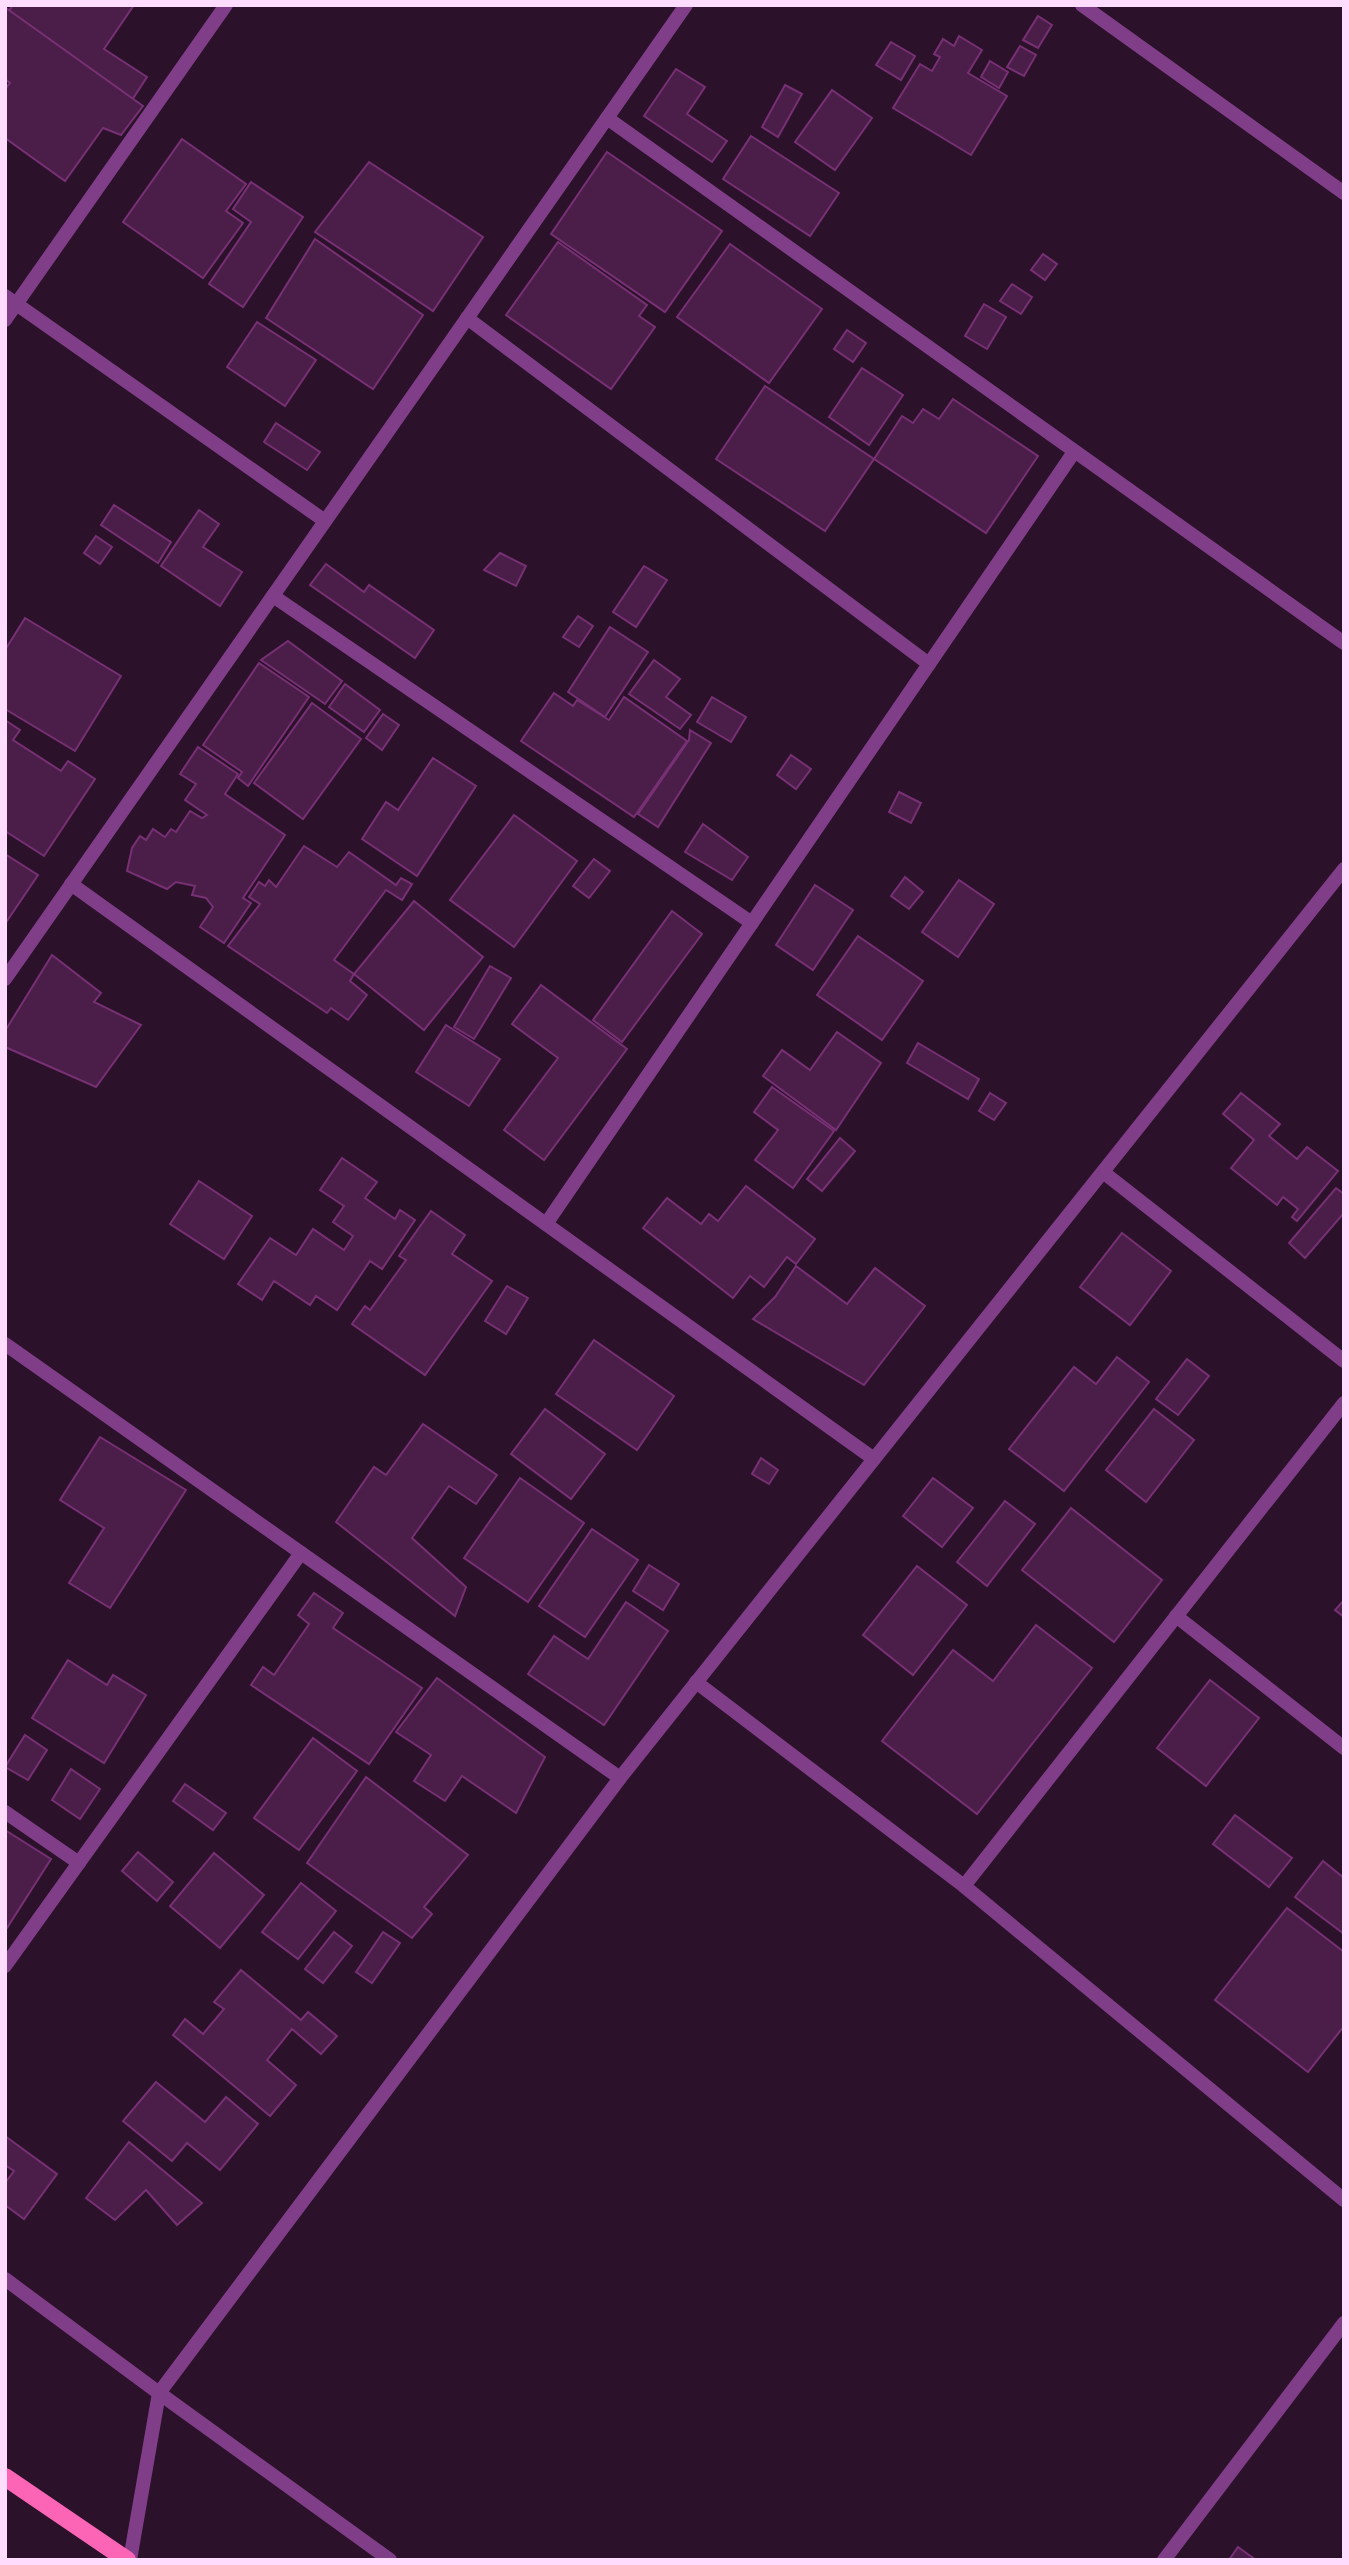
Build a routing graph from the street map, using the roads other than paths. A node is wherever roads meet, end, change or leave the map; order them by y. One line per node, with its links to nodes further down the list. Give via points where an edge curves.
1 (226, 5): 6 (street)
2 (686, 5): 4 (street)
3 (1082, 5): 5 (street)
4 (607, 118): 7 (street); 9 (street)
5 (1344, 193)
6 (11, 300): 8 (street); 10 (street)
7 (467, 318): 10 (street); 13 (street)
8 (5, 320)
9 (1074, 452): 12 (street); 13 (street)
10 (325, 521): 11 (street)
11 (273, 596): 15 (street); 16 (street)
12 (1344, 643)
13 (929, 664): 16 (street)
14 (1344, 869): 18 (street)
15 (71, 884): 17 (street); 19 (street)
16 (752, 923): 19 (street)
17 (5, 979)
18 (1103, 1172): 21 (street); 23 (street)
19 (546, 1224): 23 (street)
20 (5, 1344): 24 (street)
21 (1344, 1361)
22 (1344, 1403): 25 (street)
23 (874, 1459): 26 (street)
24 (301, 1553): 28 (street); 30 (street)
25 (1176, 1616): 27 (street); 31 (street)
26 (696, 1682): 28 (street); 31 (street)
27 (1344, 1748)
28 (620, 1778): 36 (street)
29 (5, 1812): 30 (street)
30 (79, 1863): 32 (street)
31 (964, 1886): 33 (street)
32 (5, 1966)
33 (1344, 2200)
34 (5, 2279): 36 (street)
35 (1342, 2327): 40 (street)
36 (159, 2393): 38 (street); 39 (street)
37 (5, 2477): 38 (main road)
38 (129, 2560)
39 (390, 2560)
40 (1164, 2560)

